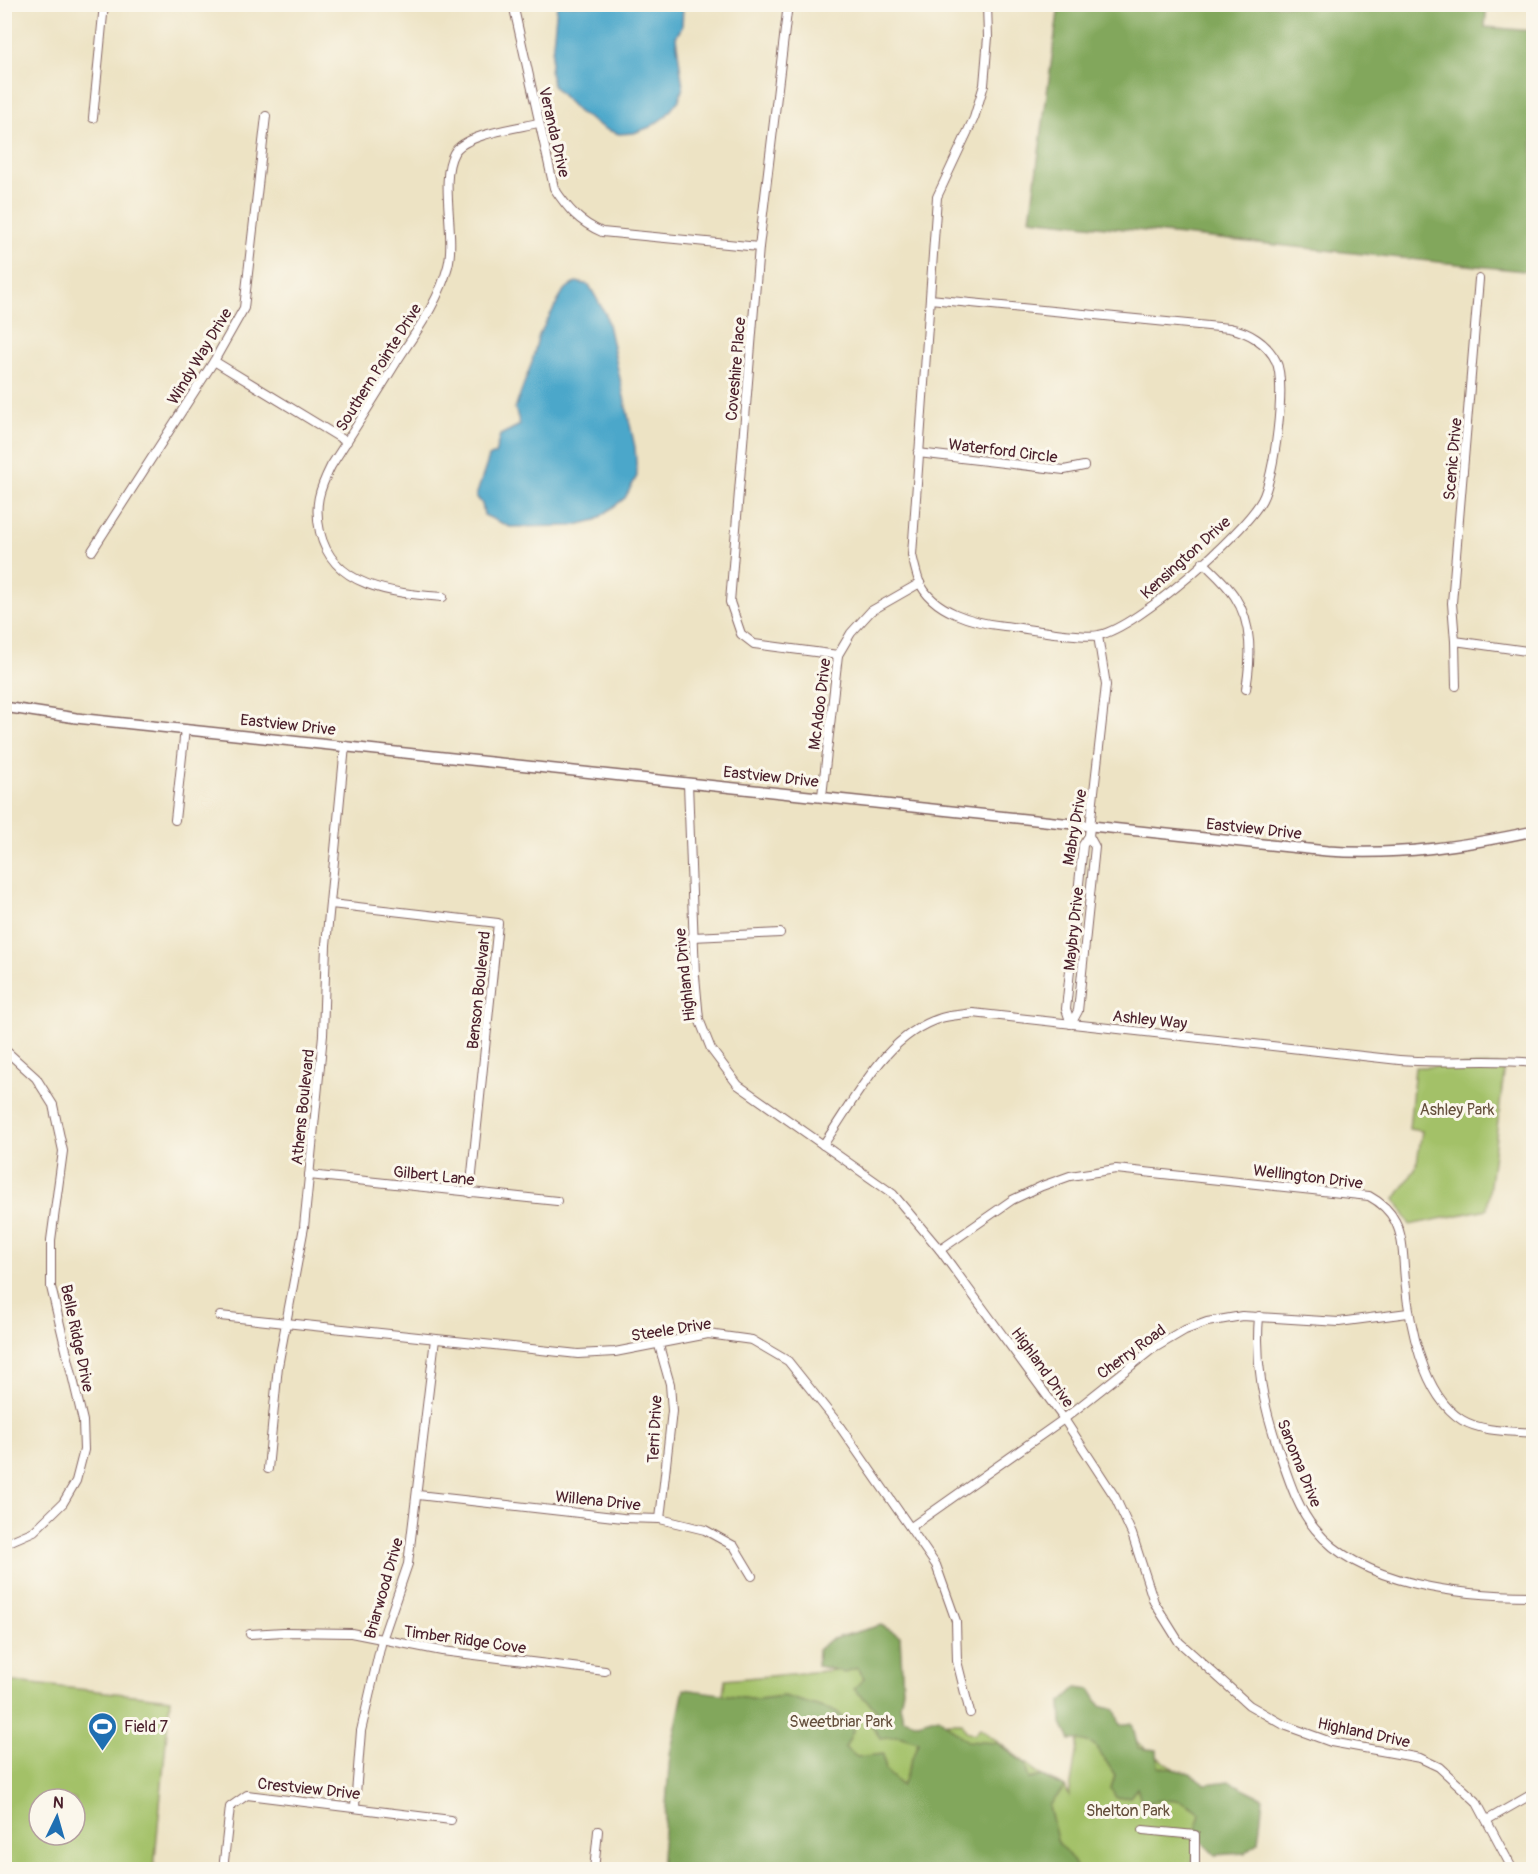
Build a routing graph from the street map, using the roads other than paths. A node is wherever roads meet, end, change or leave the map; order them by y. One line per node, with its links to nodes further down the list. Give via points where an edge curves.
1 (104, 4): 6 (street)
2 (513, 4): 7 (street, Veranda Drive)
3 (788, 4): 8 (street, Coveshire Place)
4 (987, 4): 10 (street, Kensington Drive, via 984,85 974,118 937,196)
5 (266, 116): 11 (street, Windy Way Drive, via 244,309)
6 (93, 118)
7 (538, 123): 8 (street, Veranda Drive, via 554,188 569,211 586,225 602,232); 12 (street, Southern Pointe Drive, via 465,143 454,153 448,172 448,265 436,300)
8 (759, 247): 22 (street, Coveshire Place, via 730,602 741,634 754,644)
9 (1479, 279): 20 (street, Scenic Drive, via 1452,603)
10 (930, 299): 13 (street, Kensington Drive); 16 (street, Kensington Drive, via 1229,328 1260,342 1276,361 1281,379 1273,470 1262,499 1243,524)
11 (214, 361): 12 (street); 15 (street, Windy Way Drive)
12 (346, 442): 18 (street, Southern Pointe Drive, via 319,491 317,513 324,547 335,564 354,579 399,593)
13 (918, 453): 14 (street, Waterford Circle, via 1064,470); 17 (street, Kensington Drive, via 912,555)
14 (1084, 466)
15 (92, 551)
16 (1203, 562): 19 (street, Kensington Drive, via 1125,625); 24 (street, via 1236,597 1247,624 1251,658)
17 (920, 583): 19 (street, Kensington Drive, via 938,603 978,623); 22 (street, McAdoo Drive, via 871,611 850,633)
18 (443, 597)
19 (1098, 636): 31 (street, Mabry Drive, via 1106,686)
20 (1455, 641): 21 (street); 23 (street, Scenic Drive)
21 (1533, 652)
22 (838, 655): 29 (street, McAdoo Drive)
23 (1456, 686)
24 (1246, 689)
25 (4, 707): 26 (street, Eastview Drive)
26 (185, 729): 27 (street, Eastview Drive); 30 (street)
27 (345, 746): 28 (street, Eastview Drive); 34 (street, Athens Boulevard)
28 (688, 783): 29 (street, Eastview Drive); 36 (street, Highland Drive)
29 (822, 796): 31 (street, Eastview Drive)
30 (175, 820)
31 (1090, 825): 32 (street, Eastview Drive, via 1379,854 1453,848); 33 (street, Mabry Drive)
32 (1533, 831)
33 (1089, 836): 37 (street, Mabry Drive, via 1083,845 1066,1009); 37 (street, Maybry Drive, via 1095,848 1078,1011)
34 (331, 904): 41 (street, Athens Boulevard); 42 (street, Benson Boulevard, via 498,923)
35 (780, 933): 36 (street)
36 (692, 937): 40 (street, Highland Drive, via 699,1019 711,1049 738,1085)
37 (1071, 1024): 39 (street, Ashley Way, via 1429,1063); 40 (street, Ashley Way, via 973,1013 941,1018 913,1030 885,1053)
38 (4, 1049): 57 (street, Belle Ridge Drive, via 36,1078 53,1105 63,1151 51,1240 51,1287 83,1421 84,1450 76,1481 63,1503 34,1531)
39 (1533, 1063)
40 (823, 1145): 44 (street, Highland Drive, via 893,1194)
41 (309, 1175): 42 (street, Gilbert Lane); 48 (street, Athens Boulevard)
42 (470, 1192): 43 (street, Gilbert Lane)
43 (557, 1201)
44 (940, 1250): 45 (street, Wellington Drive, via 1012,1200 1042,1186 1070,1176 1116,1169 1358,1194 1382,1203 1395,1221 1402,1247); 51 (street, Highland Drive)
45 (1408, 1312): 47 (street, Cherry Road, via 1339,1322); 52 (street, Wellington Drive, via 1427,1376 1444,1404 1462,1420 1490,1430)
46 (220, 1316): 48 (street, Steele Drive)
47 (1259, 1316): 51 (street, Cherry Road, via 1225,1318 1185,1330 1151,1350); 60 (street, Sanoma Drive, via 1257,1350 1266,1414 1301,1508 1315,1530 1335,1548 1397,1579 1487,1596)
48 (287, 1322): 49 (street, Steele Drive); 53 (street, Athens Boulevard, via 278,1366)
49 (435, 1339): 50 (street, Steele Drive, via 578,1354 615,1352); 54 (street, Briarwood Drive)
50 (658, 1342): 55 (street, Terri Drive, via 670,1384 672,1411); 56 (street, Steele Drive, via 726,1335 752,1340 788,1361)
51 (1064, 1419): 56 (street, Cherry Road); 68 (street, Highland Drive, via 1115,1497 1132,1534 1154,1602 1179,1642 1249,1705 1284,1725 1331,1742 1420,1758 1439,1767 1476,1801)
52 (1533, 1433)
53 (268, 1469)
54 (418, 1496): 55 (street, Willena Drive); 62 (street, Briarwood Drive, via 408,1564)
55 (660, 1519): 58 (street, Willena Drive, via 705,1530 734,1546)
56 (911, 1527): 64 (street, Steele Drive, via 947,1590 956,1621 957,1661)
57 (4, 1544)
58 (752, 1576)
59 (1533, 1576): 60 (street)
60 (1533, 1600)
61 (250, 1634): 62 (street, Timber Ridge Cove, via 351,1633)
62 (382, 1640): 63 (street, Timber Ridge Cove, via 442,1652); 66 (street, Briarwood Drive, via 361,1731)
63 (605, 1671)
64 (970, 1713)
65 (1533, 1793): 68 (street)
66 (355, 1806): 67 (street, Crestview Drive); 71 (street, Crestview Drive, via 247,1795 236,1800 230,1807)
67 (451, 1820)
68 (1487, 1821): 74 (street, Highland Drive)
69 (1143, 1830): 73 (street, via 1195,1835)
70 (598, 1831): 72 (street)
71 (223, 1869)
72 (594, 1869)
73 (1195, 1869)
74 (1513, 1869)

